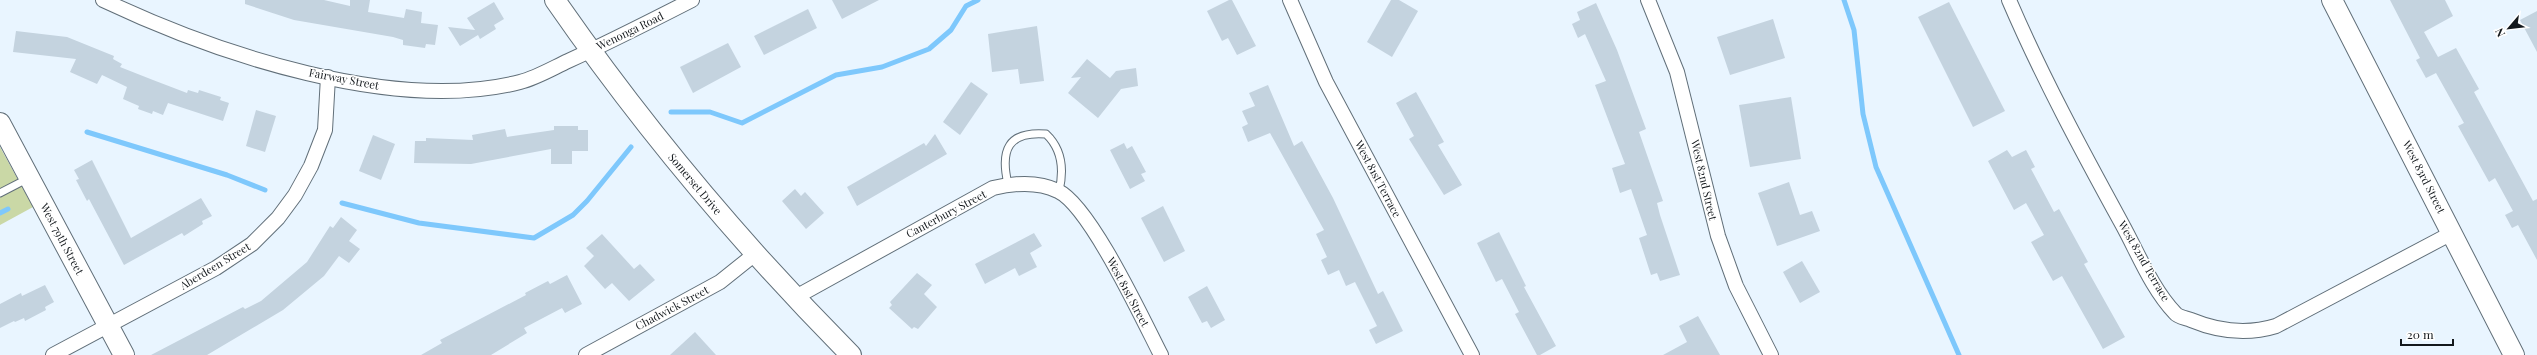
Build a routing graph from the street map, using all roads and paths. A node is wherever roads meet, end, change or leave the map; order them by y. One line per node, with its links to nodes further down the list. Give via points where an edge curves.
1 (104, 0): 9 (street, Fairway Street, via 210,45 264,62)
2 (554, 0): 8 (street, Somerset Drive)
3 (692, 0): 8 (street, Wenonga Road)
4 (1290, 0): 25 (street, West 81st Terrace, via 1326,82)
5 (1648, 0): 26 (street, West 82nd Street, via 1677,72 1718,236 1736,286)
6 (2009, 0): 16 (street, West 82nd Terrace, via 2033,57 2068,126 2157,287 2176,314 2202,325 2230,332 2261,331 2276,326)
7 (2332, 0): 16 (street, West 83rd Street)
8 (590, 51): 9 (street, Fairway Street, via 522,82 484,90 423,91); 17 (street, Somerset Drive, via 670,155)
9 (328, 77): 19 (street, Aberdeen Street, via 324,130 311,166 295,195 278,218 252,244 216,268)
10 (0, 123): 11 (street, West 79th Street)
11 (29, 178): 14 (lane); 19 (street, West 79th Street)
12 (1008, 184): 13 (street, Canterbury Street, via 1023,183); 13 (lane, via 1004,165 1008,148 1016,137 1031,133 1046,134 1057,144 1062,167); 18 (street, Canterbury Street, via 977,197)
13 (1059, 191): 15 (street, Canterbury Street, via 1075,205)
14 (0, 193)
15 (1093, 230): 24 (street, West 81st Street)
16 (2452, 233): 27 (street, West 83rd Street)
17 (755, 254): 18 (street, Somerset Drive); 22 (street, Chadwick Street, via 720,282)
18 (794, 298): 23 (street, Somerset Drive)
19 (108, 326): 20 (street, Aberdeen Street); 21 (street, West 79th Street)
20 (53, 355)
21 (124, 355)
22 (586, 355)
23 (850, 355)
24 (1161, 355)
25 (1472, 355)
26 (1771, 355)
27 (2514, 355)

